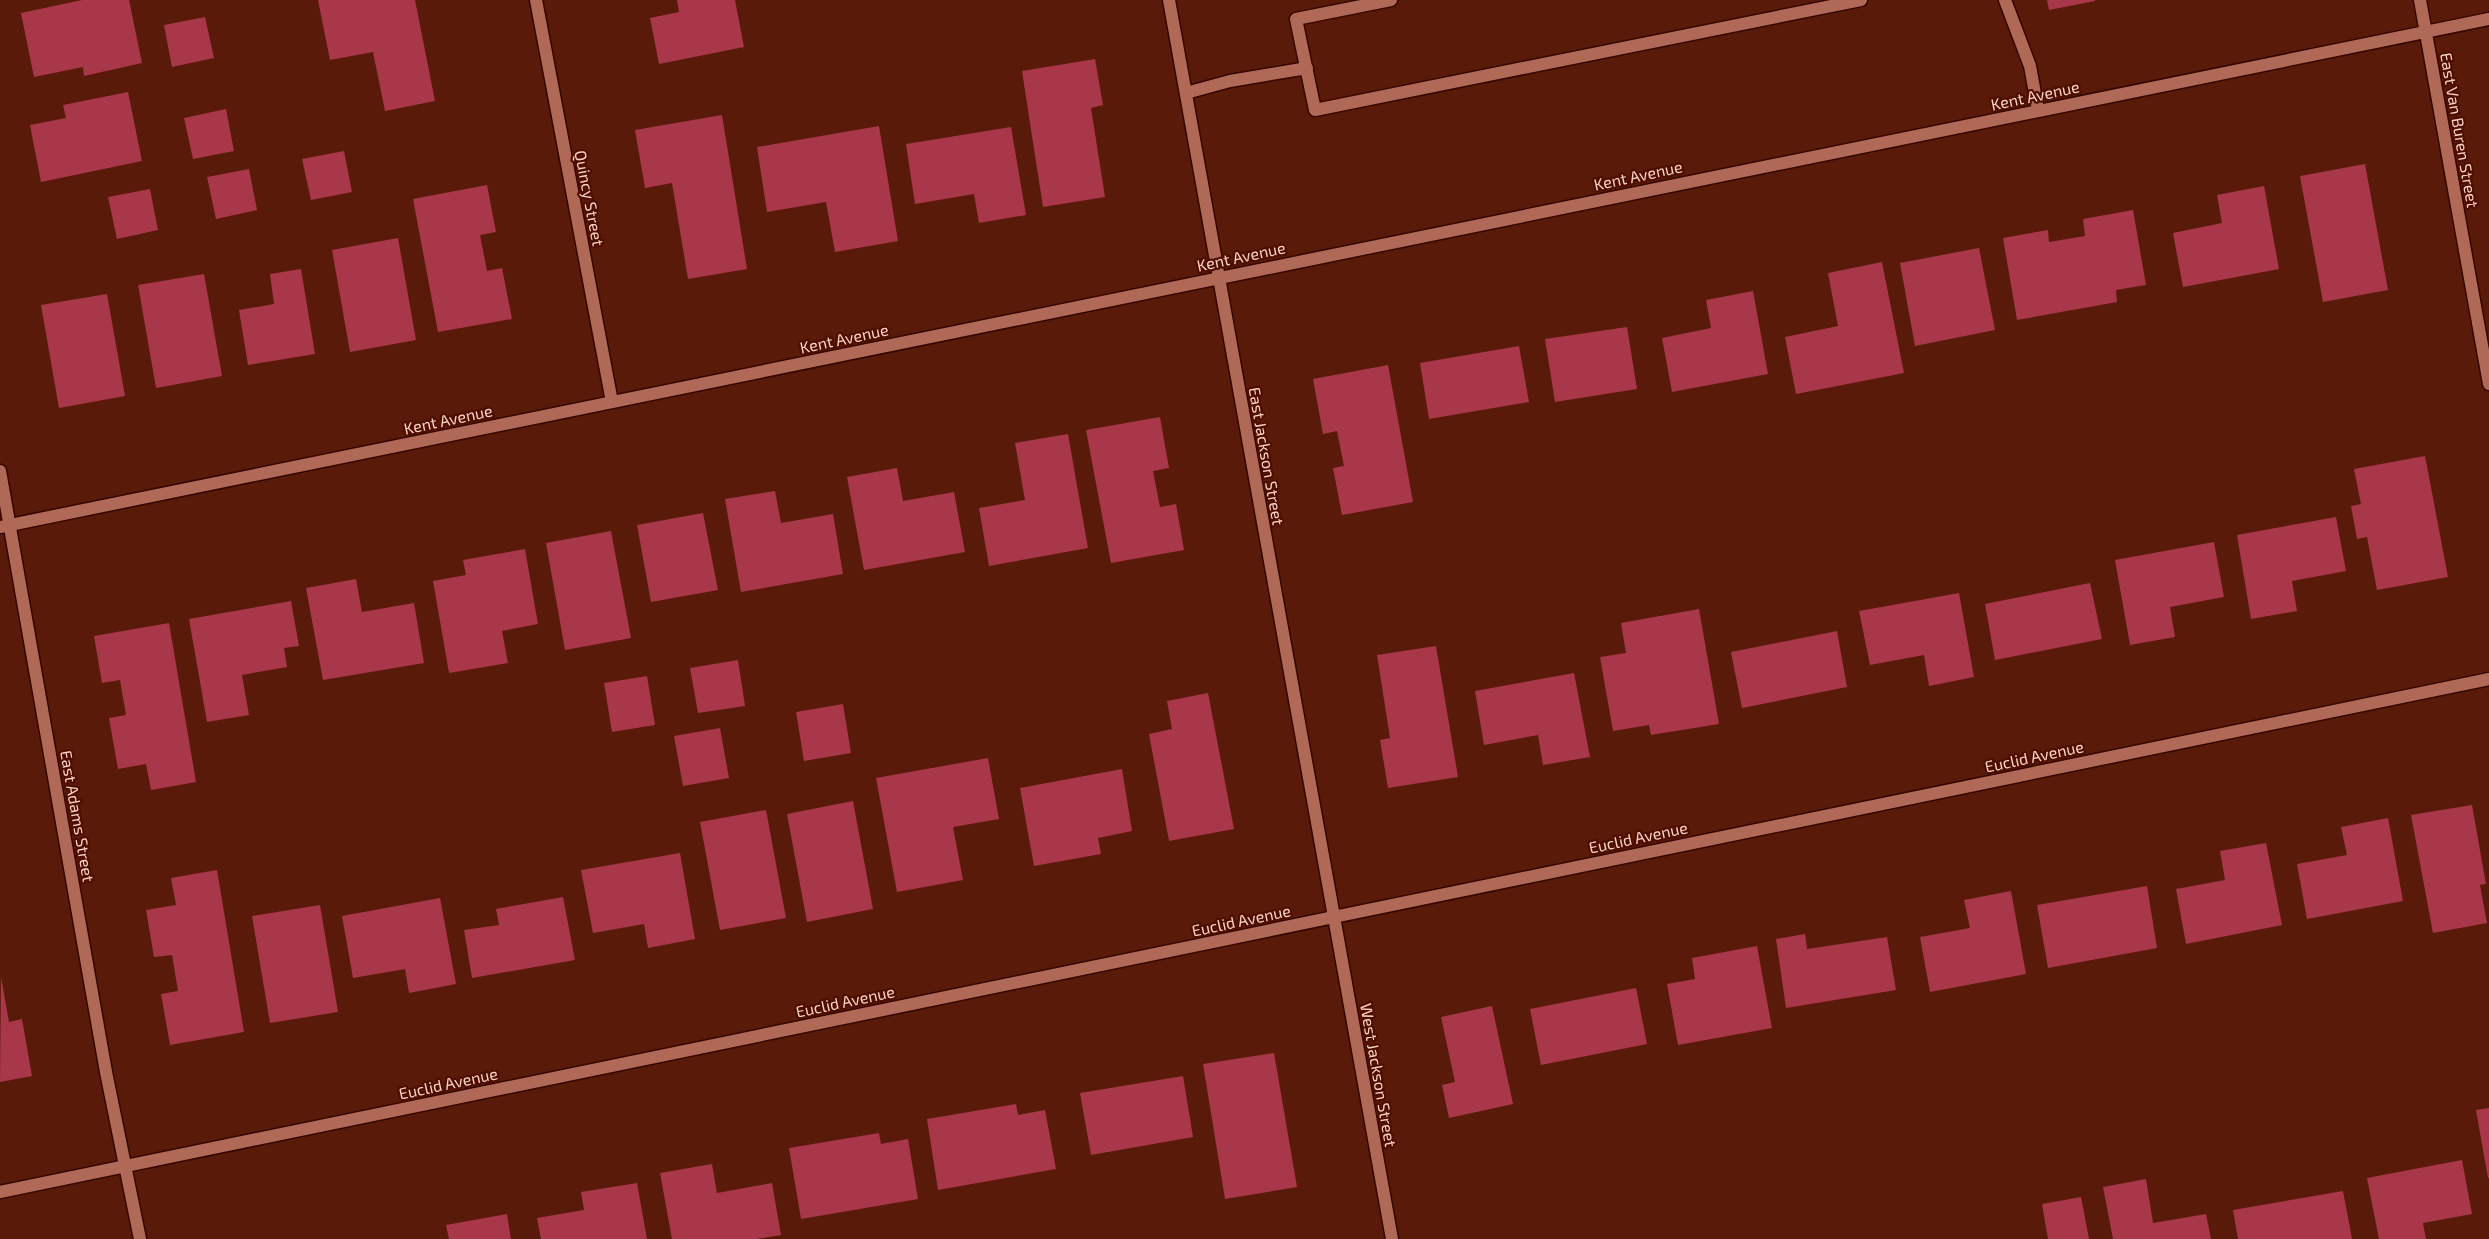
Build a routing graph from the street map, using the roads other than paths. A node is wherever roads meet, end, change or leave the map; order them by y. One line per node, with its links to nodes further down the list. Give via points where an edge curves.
1 (536, 0): 14 (street, Quincy Street)
2 (1169, 0): 10 (street, East Jackson Street)
3 (1391, 0): 9 (street, via 1296,19)
4 (1861, 0): 9 (street, via 1315,110)
5 (2005, 0): 11 (street, via 2030,66)
6 (2420, 0): 8 (street, East Van Buren Street)
7 (2489, 18): 8 (street, Kent Avenue)
8 (2425, 31): 11 (street, Kent Avenue); 13 (street, East Van Buren Street)
9 (1307, 68): 10 (street, via 1230,81)
10 (1186, 93): 12 (street, East Jackson Street)
11 (2038, 110): 12 (street, Kent Avenue)
12 (1219, 277): 14 (street, Kent Avenue); 18 (street, East Jackson Street)
13 (2489, 384)
14 (612, 402): 16 (street, Kent Avenue)
15 (0, 470): 16 (street, East Adams Street)
16 (5, 526): 19 (street, East Adams Street)
17 (2489, 679): 18 (street, Euclid Avenue)
18 (1333, 917): 19 (street, Euclid Avenue); 22 (street, West Jackson Street)
19 (125, 1166): 20 (street, Euclid Avenue); 21 (street, East Adams Street)
20 (0, 1192)
21 (140, 1239)
22 (1392, 1239)

